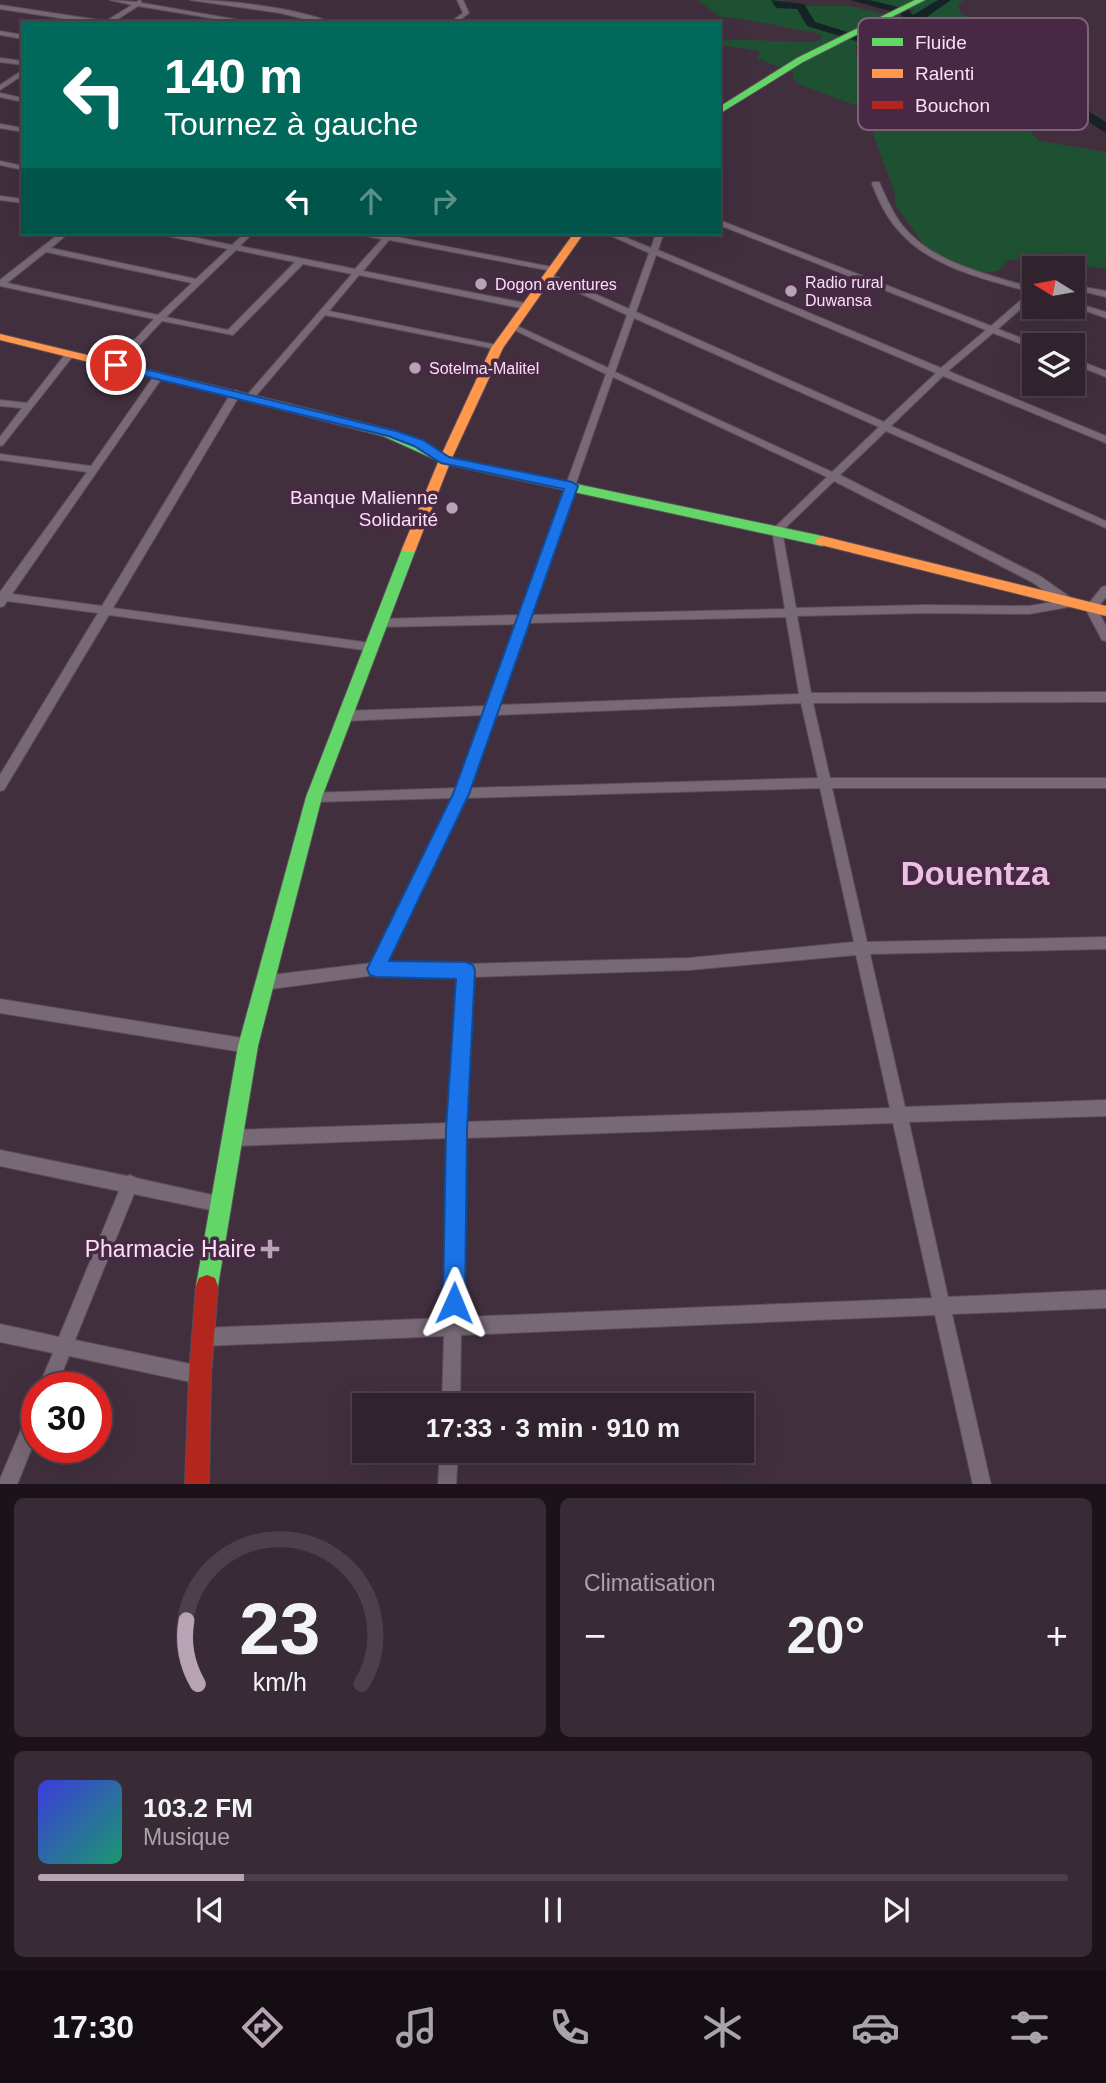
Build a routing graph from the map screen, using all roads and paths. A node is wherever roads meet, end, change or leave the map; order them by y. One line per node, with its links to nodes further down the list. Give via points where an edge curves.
1 (113, 0): 6 (street)
2 (193, 0): 8 (street)
3 (251, 0): 9 (street)
4 (460, 0): 15 (street, via 466,13)
5 (920, 0): 10 (main road)
6 (141, 2): 11 (street); 13 (street)
7 (0, 7): 12 (street)
8 (236, 7): 9 (street); 11 (street)
9 (280, 11): 14 (street)
10 (883, 18)
11 (218, 20)
12 (94, 21)
13 (110, 21)
14 (322, 21)
15 (455, 21)
16 (858, 30): 25 (main road)
17 (0, 33): 18 (street)
18 (21, 37)
19 (0, 60): 20 (street)
20 (21, 63)
21 (21, 73): 22 (street)
22 (0, 88)
23 (0, 95): 24 (street)
24 (21, 100)
25 (721, 110)
26 (0, 126): 27 (street)
27 (21, 130)
28 (0, 163): 29 (street)
29 (21, 168)
30 (876, 184): 48 (street, via 898,225 927,254)
31 (0, 198): 32 (street)
32 (21, 201)
33 (721, 223): 62 (street)
34 (62, 235): 42 (street)
35 (173, 235): 41 (street)
36 (247, 235): 41 (street)
37 (388, 235): 45 (street); 46 (street)
38 (577, 235): 46 (main road)
39 (614, 235): 43 (street)
40 (659, 235): 43 (street)
41 (233, 247): 44 (street); 47 (street)
42 (44, 249): 47 (street); 50 (street)
43 (653, 251): 58 (street); 70 (street)
44 (301, 261): 45 (street); 60 (street, via 230,333)
45 (357, 272): 55 (street); 57 (street)
46 (549, 272): 55 (main road); 58 (street)
47 (197, 282): 60 (street)
48 (1006, 282): 49 (street); 51 (street)
49 (1022, 282)
50 (0, 284): 60 (street)
51 (1022, 288)
52 (1085, 290): 53 (street)
53 (1106, 294)
54 (1022, 303): 62 (street)
55 (525, 306): 61 (main road)
56 (1085, 308): 59 (street)
57 (323, 312): 65 (street); 73 (street)
58 (633, 313): 69 (street); 76 (street)
59 (1106, 315)
60 (158, 320): 67 (street)
61 (512, 327): 65 (main road); 69 (street)
62 (993, 330): 64 (street); 70 (street)
63 (0, 337): 66 (main road)
64 (1022, 341)
65 (498, 348): 80 (main road)
66 (70, 354): 67 (main road); 75 (street)
67 (116, 365): 72 (main road)
68 (1085, 366): 71 (street)
69 (612, 371): 82 (street); 83 (street)
70 (942, 372): 76 (street); 77 (street)
71 (1106, 374)
72 (159, 375): 73 (main road); 81 (street)
73 (244, 395): 80 (main road, via 392,433); 90 (street)
74 (0, 403): 75 (street)
75 (29, 407): 78 (street)
76 (887, 427): 82 (street); 84 (street)
77 (1106, 440)
78 (0, 443)
79 (0, 457): 81 (street)
80 (445, 460): 83 (main road); 93 (main road)
81 (91, 469): 87 (street)
82 (833, 477): 85 (street); 88 (street, via 1036,579)
83 (572, 486): 85 (main road); 92 (street)
84 (1106, 525)
85 (776, 530): 88 (main road); 91 (street)
86 (1106, 590): 89 (street)
87 (1, 599): 90 (street)
88 (1070, 603): 89 (main road); 91 (street, via 1029,610)
89 (1098, 610): 94 (street)
90 (105, 611): 95 (street); 102 (street)
91 (791, 612): 92 (street); 97 (street)
92 (524, 620): 93 (street); 98 (street)
93 (379, 623): 95 (main road)
94 (1106, 637)
95 (371, 647): 99 (main road)
96 (1106, 696): 97 (street)
97 (806, 698): 98 (street); 100 (street)
98 (492, 713): 99 (street); 103 (street)
99 (345, 716): 104 (main road)
100 (826, 783): 101 (street); 103 (street); 106 (street)
101 (1106, 783)
102 (0, 786)
103 (461, 794): 104 (street); 107 (street)
104 (314, 797): 109 (main road)
105 (1106, 943): 106 (street)
106 (862, 948): 108 (street, via 689,964); 113 (street)
107 (376, 969): 108 (street); 109 (street)
108 (466, 971): 114 (street)
109 (263, 983): 111 (main road)
110 (0, 1006): 111 (street)
111 (248, 1046): 115 (main road)
112 (1106, 1108): 113 (street)
113 (898, 1114): 114 (street); 120 (street)
114 (457, 1130): 115 (street); 121 (street)
115 (233, 1138): 118 (main road)
116 (0, 1158): 117 (street)
117 (130, 1183): 118 (street); 124 (street)
118 (220, 1204): 123 (main road)
119 (1106, 1299): 120 (street)
120 (942, 1307): 121 (street); 133 (street)
121 (454, 1327): 123 (street); 127 (street)
122 (0, 1333): 124 (street)
123 (203, 1337): 126 (main road)
124 (64, 1346): 125 (street); 126 (street)
125 (53, 1372)
126 (200, 1375): 131 (main road)
127 (451, 1393)
128 (21, 1451): 130 (street)
129 (448, 1463): 132 (street)
130 (7, 1484)
131 (197, 1484)
132 (447, 1484)
133 (982, 1484)

